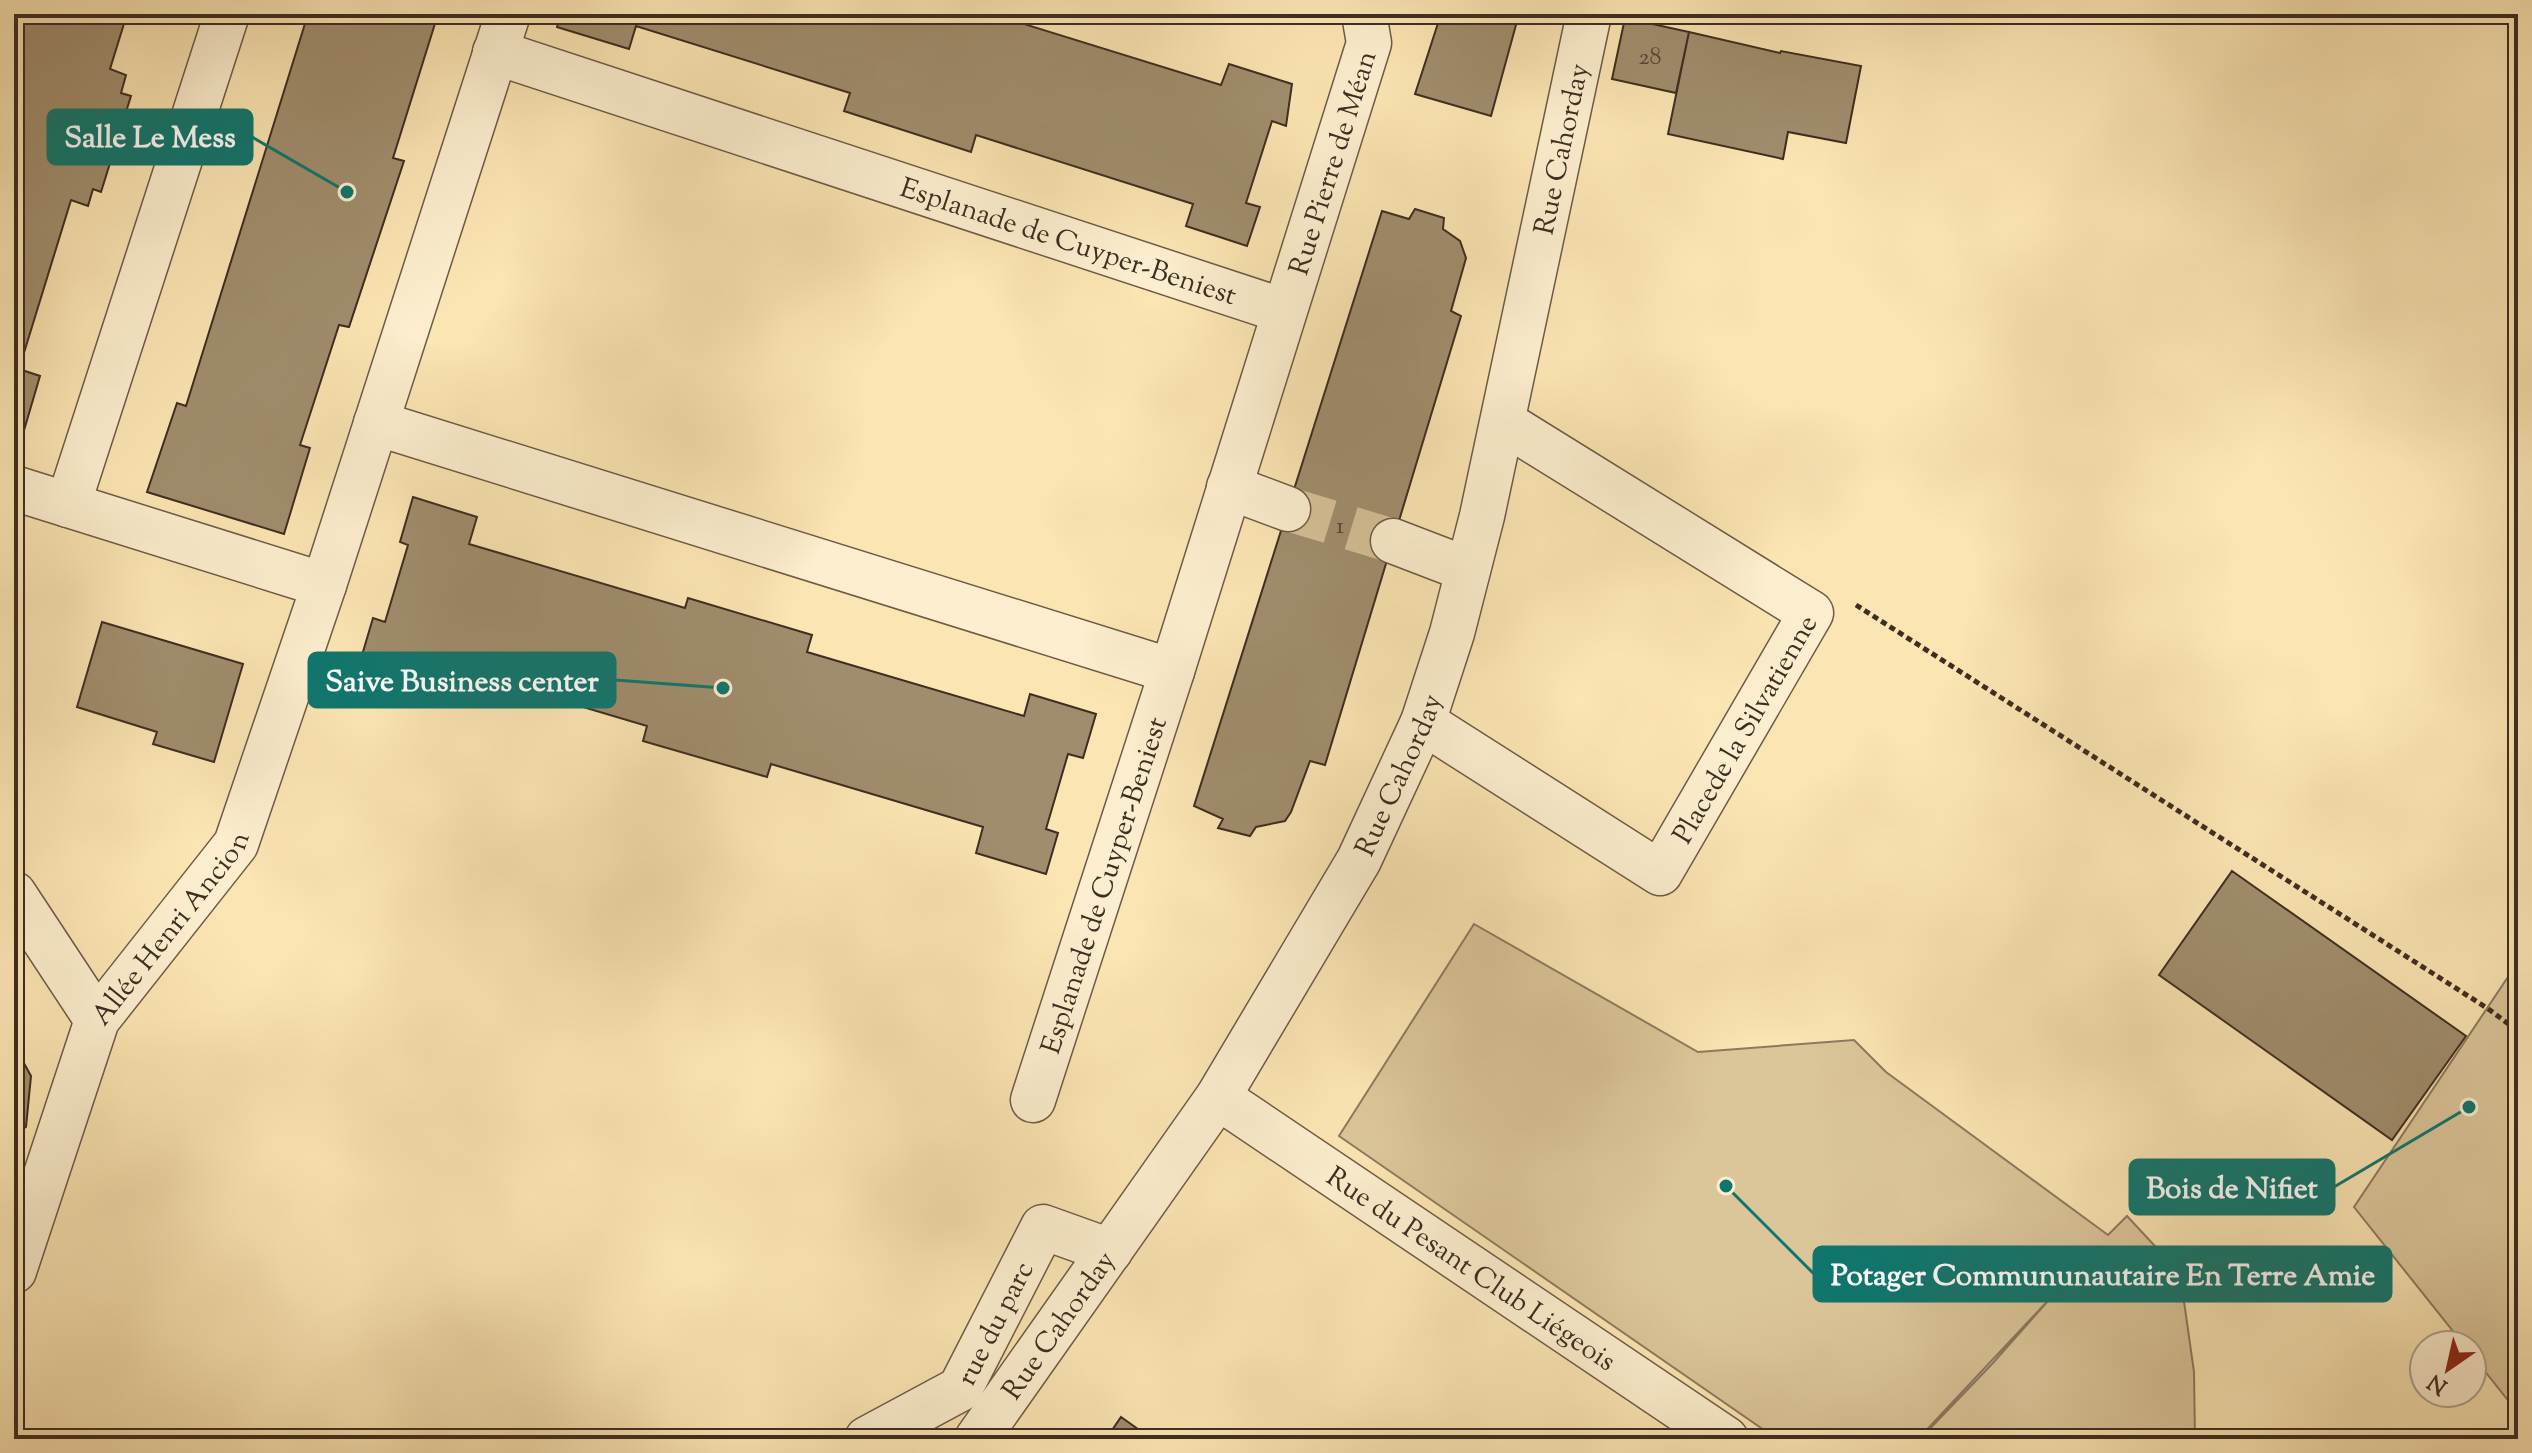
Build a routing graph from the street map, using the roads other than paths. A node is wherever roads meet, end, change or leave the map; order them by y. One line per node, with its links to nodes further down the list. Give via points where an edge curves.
1 (227, 14): 10 (street)
2 (1364, 14): 5 (street, Rue Pierre de Méan, via 1369,43)
3 (1589, 14): 6 (street, Rue Cahorday)
4 (502, 33): 5 (street, Esplanade de Cuyper-Beniest); 7 (street, Esplanade de Cuyper-Beniest)
5 (1284, 311): 8 (street, Esplanade de Cuyper-Beniest)
6 (1503, 422): 13 (street, Rue Cahorday); 16 (street, Placede la Silvatienne, via 1811,613 1660,873)
7 (376, 423): 14 (street, Esplanade de Cuyper-Beniest); 15 (street)
8 (1229, 487): 11 (street); 15 (street, Esplanade de Cuyper-Beniest)
9 (14, 488): 10 (street)
10 (68, 505): 14 (street)
11 (1288, 509)
12 (1393, 541): 13 (street)
13 (1466, 569): 16 (street, Rue Cahorday)
14 (324, 585): 18 (street, Allée Henri Ancion, via 236,844)
15 (1172, 671): 20 (street, Esplanade de Cuyper-Beniest)
16 (1423, 722): 19 (street, Rue Cahorday, via 1359,860)
17 (14, 894): 18 (street)
18 (97, 1020): 22 (street, Allée Henri Ancion)
19 (1218, 1097): 21 (street, Rue Cahorday); 25 (street, Rue du Pesant Club Liégeois)
20 (1033, 1100)
21 (1110, 1251): 23 (street, rue du parc, via 1043,1227 960,1389); 24 (street, Rue Cahorday)
22 (15, 1264)
23 (867, 1439)
24 (977, 1439)
25 (1726, 1439)

